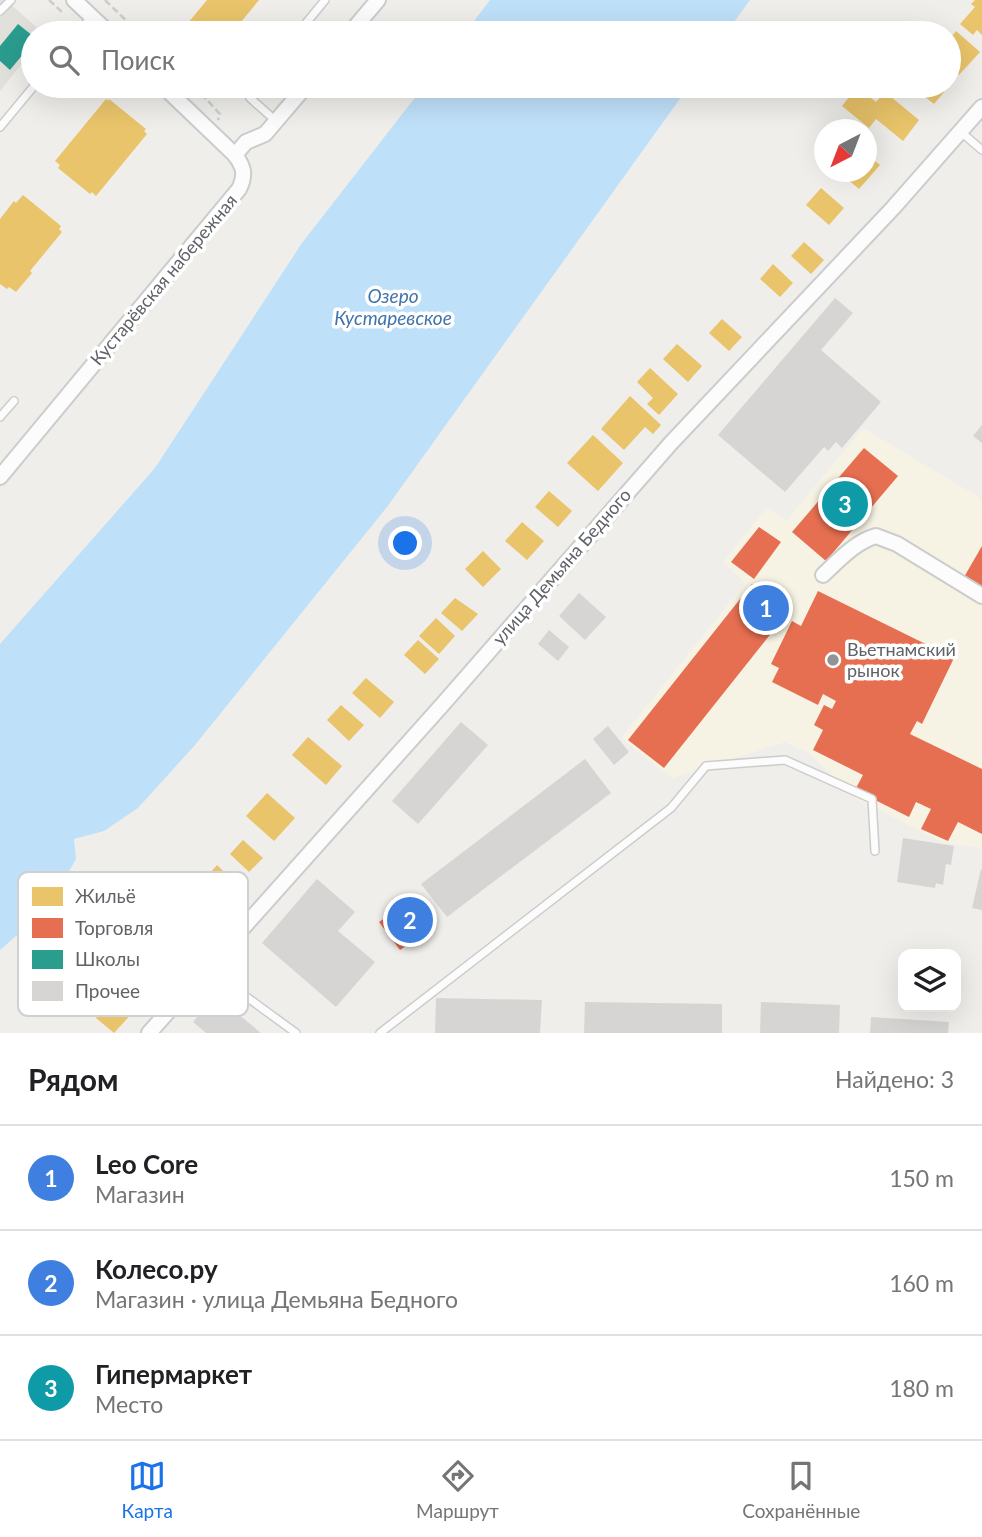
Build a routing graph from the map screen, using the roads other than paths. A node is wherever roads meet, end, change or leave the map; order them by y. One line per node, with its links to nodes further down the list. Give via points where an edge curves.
1 (11, 0): 5 (lane)
2 (74, 0): 6 (street)
3 (325, 0): 9 (lane)
4 (378, 0): 10 (street)
5 (0, 11)
6 (91, 17): 7 (lane); 8 (street)
7 (88, 21)
8 (96, 21)
9 (308, 21)
10 (360, 21)
11 (24, 98): 17 (lane)
12 (176, 98): 20 (street)
13 (250, 98): 16 (lane)
14 (296, 98): 16 (street)
15 (982, 107): 18 (street, улица Демьяна Бедного)
16 (276, 121): 20 (street)
17 (0, 127)
18 (960, 132): 19 (lane); 27 (street, улица Демьяна Бедного, via 671,443)
19 (982, 150)
20 (235, 155): 23 (street, Кустарёвская набережная, via 244,173 239,189)
21 (14, 401): 22 (lane)
22 (0, 417)
23 (0, 477)
24 (823, 575): 25 (street, via 852,549 876,536)
25 (982, 596)
26 (875, 851): 32 (lane, via 872,799 785,760 706,766 671,808)
27 (248, 921)
28 (248, 997): 31 (lane)
29 (164, 1016): 30 (street, улица Демьяна Бедного)
30 (149, 1033)
31 (296, 1033)
32 (380, 1033)

